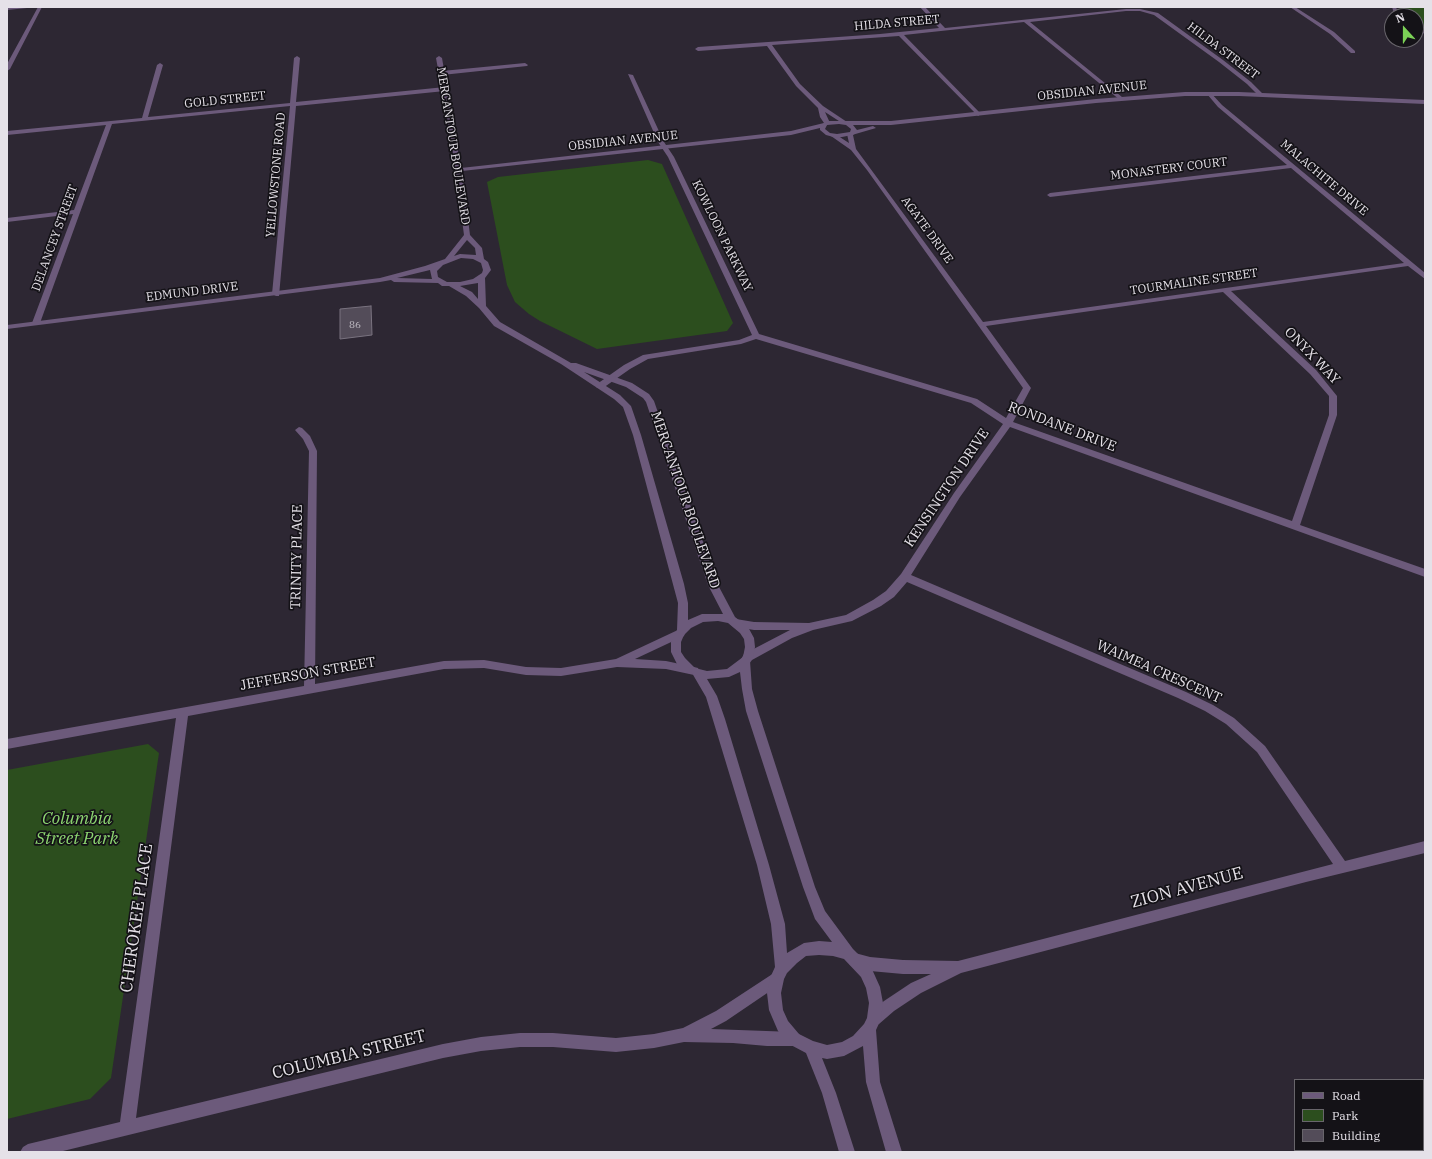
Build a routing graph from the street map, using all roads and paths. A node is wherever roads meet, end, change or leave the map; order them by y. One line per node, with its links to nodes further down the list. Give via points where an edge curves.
1 (27, 7): 5 (street)
2 (40, 7): 16 (street)
3 (922, 7): 7 (street)
4 (1292, 7): 11 (street, via 1332,33)
5 (7, 9)
6 (1026, 21): 7 (street, HILDA STREET); 21 (street, HILDA STREET, via 1126,10 1150,12 1221,60); 23 (street)
7 (943, 29): 8 (street, HILDA STREET)
8 (900, 34): 9 (street, HILDA STREET); 28 (street)
9 (768, 44): 10 (street, HILDA STREET); 26 (street, via 793,79)
10 (698, 49)
11 (1353, 52)
12 (297, 58): 25 (street, YELLOWSTONE ROAD)
13 (440, 58): 17 (street, MERCANTOUR BOULEVARD)
14 (160, 65): 29 (street)
15 (525, 66): 17 (street)
16 (7, 68)
17 (442, 73): 19 (street, MERCANTOUR BOULEVARD)
18 (630, 75): 38 (street, KOWLOON PARKWAY)
19 (445, 89): 25 (street, GOLD STREET); 41 (street, MERCANTOUR BOULEVARD)
20 (1210, 94): 21 (street, OBSIDIAN AVENUE); 23 (street, OBSIDIAN AVENUE); 40 (street, MALACHITE DRIVE, via 1220,106)
21 (1261, 95): 22 (street, OBSIDIAN AVENUE)
22 (1297, 97): 24 (street, OBSIDIAN AVENUE); 27 (street, OBSIDIAN AVENUE)
23 (1120, 98): 28 (street, OBSIDIAN AVENUE)
24 (1425, 102)
25 (293, 104): 29 (street, GOLD STREET); 55 (street, YELLOWSTONE ROAD)
26 (821, 108): 31 (street); 33 (street)
27 (1425, 109)
28 (978, 114): 32 (street, OBSIDIAN AVENUE)
29 (145, 119): 30 (street, GOLD STREET)
30 (110, 122): 34 (street, GOLD STREET); 43 (street, DELANCEY STREET)
31 (846, 123): 32 (street, OBSIDIAN AVENUE); 33 (street, OBSIDIAN AVENUE); 36 (street, AGATE DRIVE, via 854,129)
32 (891, 123): 36 (street, OBSIDIAN AVENUE)
33 (825, 124): 35 (street, OBSIDIAN AVENUE); 37 (street, via 822,129)
34 (7, 132)
35 (791, 133): 37 (street, OBSIDIAN AVENUE); 38 (street, OBSIDIAN AVENUE)
36 (851, 133): 37 (street, OBSIDIAN AVENUE); 39 (street, AGATE DRIVE)
37 (831, 135): 39 (street, AGATE DRIVE)
38 (665, 147): 41 (street, OBSIDIAN AVENUE); 60 (street, KOWLOON PARKWAY)
39 (853, 149): 58 (street, AGATE DRIVE)
40 (1292, 166): 42 (street, MONASTERY COURT); 48 (street, MALACHITE DRIVE)
41 (458, 170): 45 (street, MERCANTOUR BOULEVARD)
42 (1050, 195)
43 (76, 212): 44 (street); 57 (street, DELANCEY STREET)
44 (7, 220)
45 (467, 235): 46 (street, MERCANTOUR BOULEVARD, via 478,248); 47 (street, MERCANTOUR BOULEVARD, via 457,251)
46 (480, 259): 47 (street, via 460,256); 50 (street, MERCANTOUR BOULEVARD, via 487,270)
47 (443, 261): 51 (street, MERCANTOUR BOULEVARD, via 416,272); 52 (street, via 433,271 435,278)
48 (1410, 264): 49 (street, MALACHITE DRIVE); 54 (street, TOURMALINE STREET)
49 (1425, 277)
50 (481, 278): 53 (street); 56 (street)
51 (380, 280): 52 (street); 55 (street, EDMUND DRIVE)
52 (440, 281): 53 (street, MERCANTOUR BOULEVARD)
53 (452, 285): 56 (street, MERCANTOUR BOULEVARD, via 469,294)
54 (1225, 290): 58 (street, TOURMALINE STREET); 66 (street, ONYX WAY, via 1313,372 1333,396 1333,415)
55 (276, 294): 57 (street, EDMUND DRIVE)
56 (482, 306): 61 (street, MERCANTOUR BOULEVARD, via 507,331)
57 (36, 323): 59 (street, EDMUND DRIVE)
58 (982, 324): 64 (street, KENSINGTON DRIVE, via 1027,388)
59 (7, 327)
60 (756, 336): 62 (street, via 741,342 652,355); 64 (street, RONDANE DRIVE, via 974,401)
61 (564, 362): 62 (street, MERCANTOUR BOULEVARD); 63 (street, MERCANTOUR BOULEVARD)
62 (611, 378): 63 (street); 69 (street, MERCANTOUR BOULEVARD, via 638,390 652,405 713,586)
63 (600, 386): 71 (street, MERCANTOUR BOULEVARD, via 617,397 628,409 679,584 683,603)
64 (1008, 423): 66 (street, RONDANE DRIVE); 68 (street, KENSINGTON DRIVE)
65 (299, 430): 75 (street, TRINITY PLACE, via 307,438 313,451)
66 (1295, 526): 67 (street, RONDANE DRIVE)
67 (1425, 573)
68 (905, 577): 70 (street, KENSINGTON DRIVE, via 890,594 864,611 848,618); 79 (street, WAIMEA CRESCENT, via 1210,708 1230,721 1261,749)
69 (733, 622): 70 (street, KENSINGTON DRIVE, via 754,626); 71 (street, via 718,617 702,618); 72 (street, via 744,630 749,638 750,647)
70 (812, 626): 72 (street, KENSINGTON DRIVE, via 788,635)
71 (681, 631): 73 (street, JEFFERSON STREET); 74 (street, via 676,642 676,652 681,662)
72 (746, 659): 74 (street, via 738,668 723,674 707,675); 80 (street, via 747,690 752,711 809,886 820,915)
73 (617, 663): 74 (street, JEFFERSON STREET, via 652,664); 75 (street, JEFFERSON STREET, via 561,672 526,671 484,664 444,665)
74 (693, 671): 82 (street, via 711,696 764,865 778,924)
75 (309, 689): 76 (street, JEFFERSON STREET)
76 (183, 712): 77 (street, JEFFERSON STREET); 87 (street, CHEROKEE PLACE)
77 (7, 744)
78 (1425, 846): 79 (street, ZION AVENUE)
79 (1343, 868): 81 (street, ZION AVENUE)
80 (851, 957): 81 (street, ZION AVENUE, via 870,964 903,967); 82 (street, via 833,949 804,950 792,958); 83 (street, via 866,972 873,987 876,1003)
81 (959, 966): 83 (street, ZION AVENUE, via 916,988 889,1006)
82 (779, 973): 84 (street, COLUMBIA STREET, via 721,1016); 85 (street, via 774,993 776,1010 783,1026)
83 (871, 1024): 86 (street, via 858,1041 844,1049 827,1052); 90 (street, via 873,1082)
84 (684, 1035): 85 (street, COLUMBIA STREET); 87 (street, COLUMBIA STREET, via 616,1045 553,1040 481,1044)
85 (794, 1039): 86 (street)
86 (811, 1048): 89 (street, via 829,1093)
87 (127, 1128): 88 (street, COLUMBIA STREET)
88 (28, 1152)
89 (847, 1152)
90 (894, 1152)

